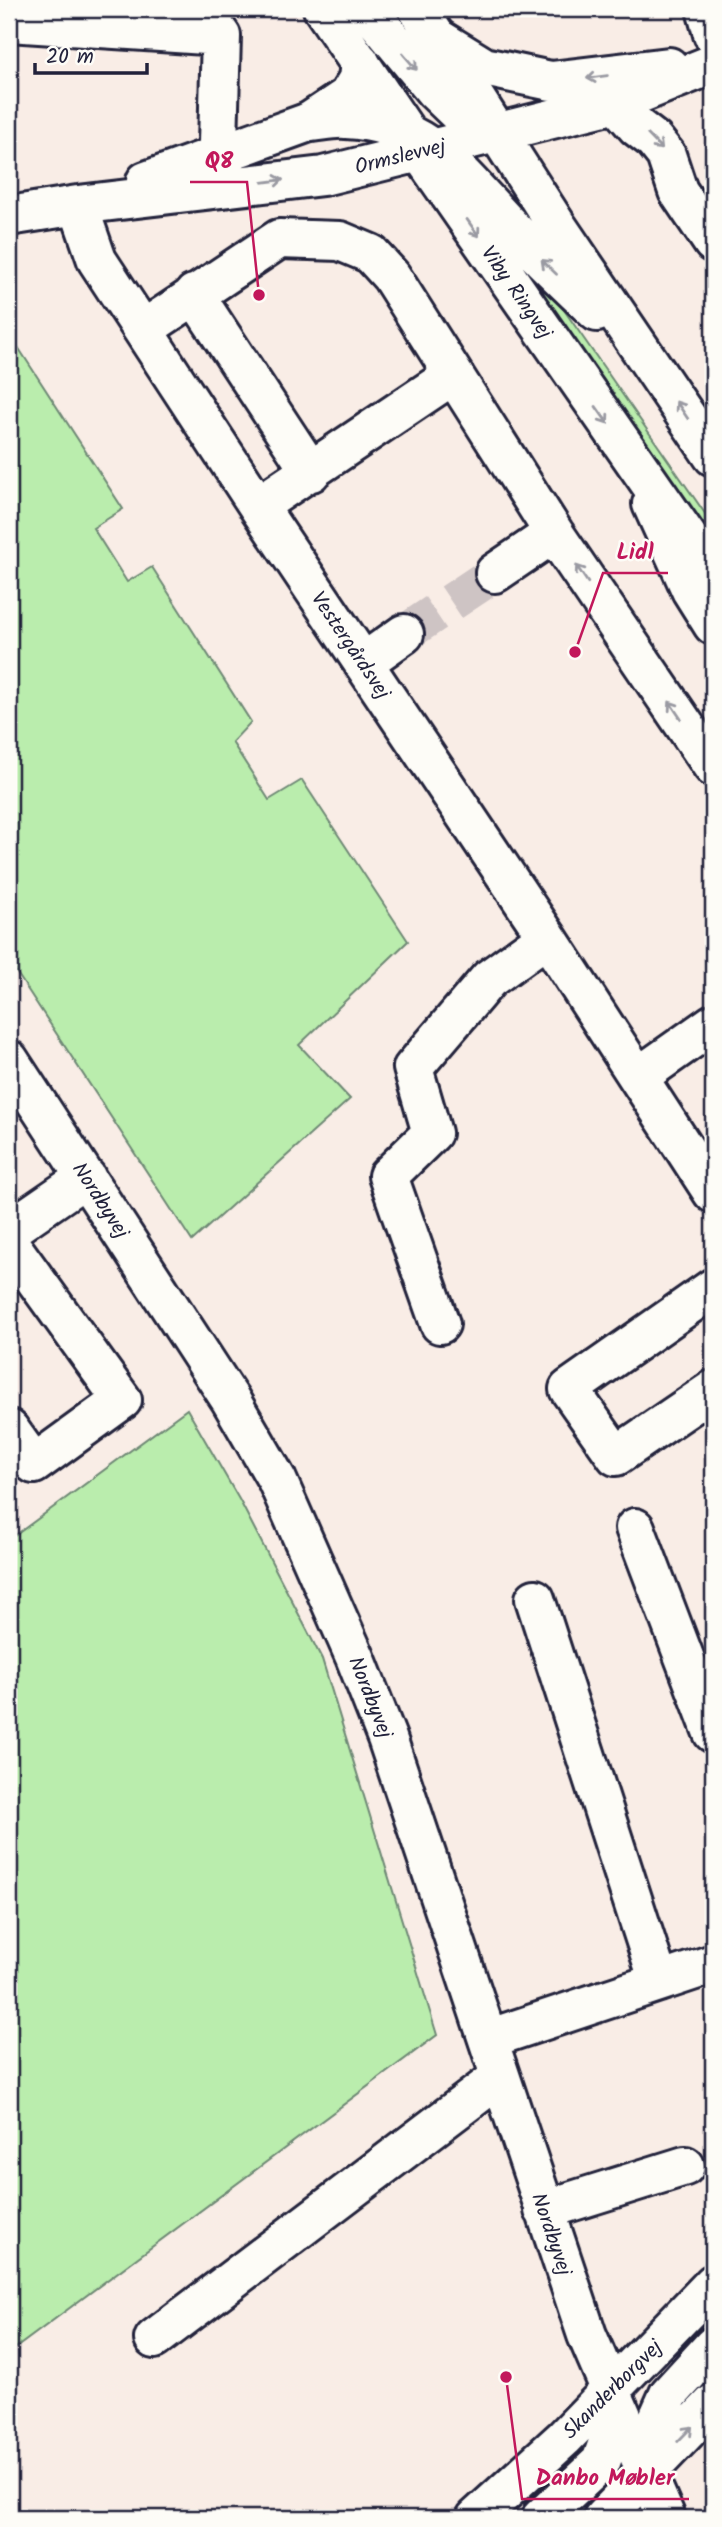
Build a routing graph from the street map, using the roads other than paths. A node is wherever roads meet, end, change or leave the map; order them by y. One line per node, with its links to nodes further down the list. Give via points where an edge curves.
1 (194, 9): 5 (street)
2 (323, 9): 9 (street, Viby Ringvej)
3 (367, 9): 13 (street, one-way to 13, via 462,117)
4 (706, 9): 8 (street)
5 (209, 18): 6 (street); 15 (street)
6 (9, 22)
7 (427, 23): 10 (street, Ormslevvej, one-way to 7, via 551,81 484,67); 13 (street)
8 (713, 34)
9 (360, 62): 12 (street, Ormslevvej, via 358,79 348,96); 14 (street, Viby Ringvej)
10 (713, 63): 11 (street, Ormslevvej)
11 (616, 103): 13 (street, Ormslevvej); 18 (street, one-way to 18, via 666,155 678,191)
12 (309, 122): 14 (street, via 345,119 379,124); 15 (street, Ormslevvej)
13 (497, 132): 14 (street, Ormslevvej); 21 (street)
14 (420, 144): 15 (street, Ormslevvej, one-way to 14, via 323,176); 21 (street, one-way to 14, via 542,260 454,166); 23 (street, Viby Ringvej, one-way to 23)
15 (217, 172): 16 (street, Ormslevvej)
16 (78, 205): 17 (street, Ormslevvej); 20 (street, Vestergårdsvej, via 97,260)
17 (9, 216)
18 (713, 243)
19 (194, 294): 20 (street); 22 (street, via 279,239 340,241 370,254 391,276); 25 (street)
20 (144, 329): 26 (street, Vestergårdsvej)
21 (652, 364): 24 (street, one-way to 21)
22 (453, 375): 25 (street); 27 (street)
23 (630, 455): 29 (street, Viby Ringvej); 30 (street, via 691,590)
24 (713, 456)
25 (311, 472): 26 (street)
26 (258, 506): 32 (street, Vestergårdsvej)
27 (554, 533): 28 (street); 33 (street, one-way to 27)
28 (495, 573)
29 (713, 574)
30 (713, 625)
31 (404, 634): 32 (street)
32 (363, 663): 34 (street, Vestergårdsvej)
33 (713, 767)
34 (547, 937): 37 (street, Vestergårdsvej); 43 (street, via 488,979 413,1068 432,1133 388,1176)
35 (713, 1024): 37 (street)
36 (9, 1060): 38 (street, Nordbyvej)
37 (638, 1077): 39 (street, Vestergårdsvej)
38 (86, 1177): 40 (street); 51 (street, Nordbyvej, via 277,1480 387,1738)
39 (713, 1193)
40 (9, 1230)
41 (9, 1242): 45 (street, via 122,1400 34,1464)
42 (713, 1288): 44 (street, via 569,1389 616,1456)
43 (440, 1324)
44 (713, 1390)
45 (9, 1429)
46 (635, 1528): 48 (street)
47 (535, 1599): 50 (street)
48 (713, 1733)
49 (713, 1964): 50 (street)
50 (659, 1982): 51 (street)
51 (488, 2039): 52 (street, Nordbyvej)
52 (500, 2077): 54 (street, Nordbyvej); 56 (street)
53 (685, 2166): 54 (street)
54 (544, 2210): 58 (street, Nordbyvej)
55 (713, 2284): 58 (street, Skanderborgvej)
56 (154, 2339)
57 (713, 2346): 60 (street, via 669,2394 652,2432)
58 (611, 2391): 60 (street, Nordbyvej); 61 (street, Skanderborgvej); 62 (street, via 613,2428 601,2462)
59 (713, 2404): 60 (street, one-way to 59)
60 (647, 2474): 63 (street); 64 (street, Nordbyvej)
61 (476, 2518)
62 (541, 2518)
63 (603, 2518)
64 (666, 2518)

